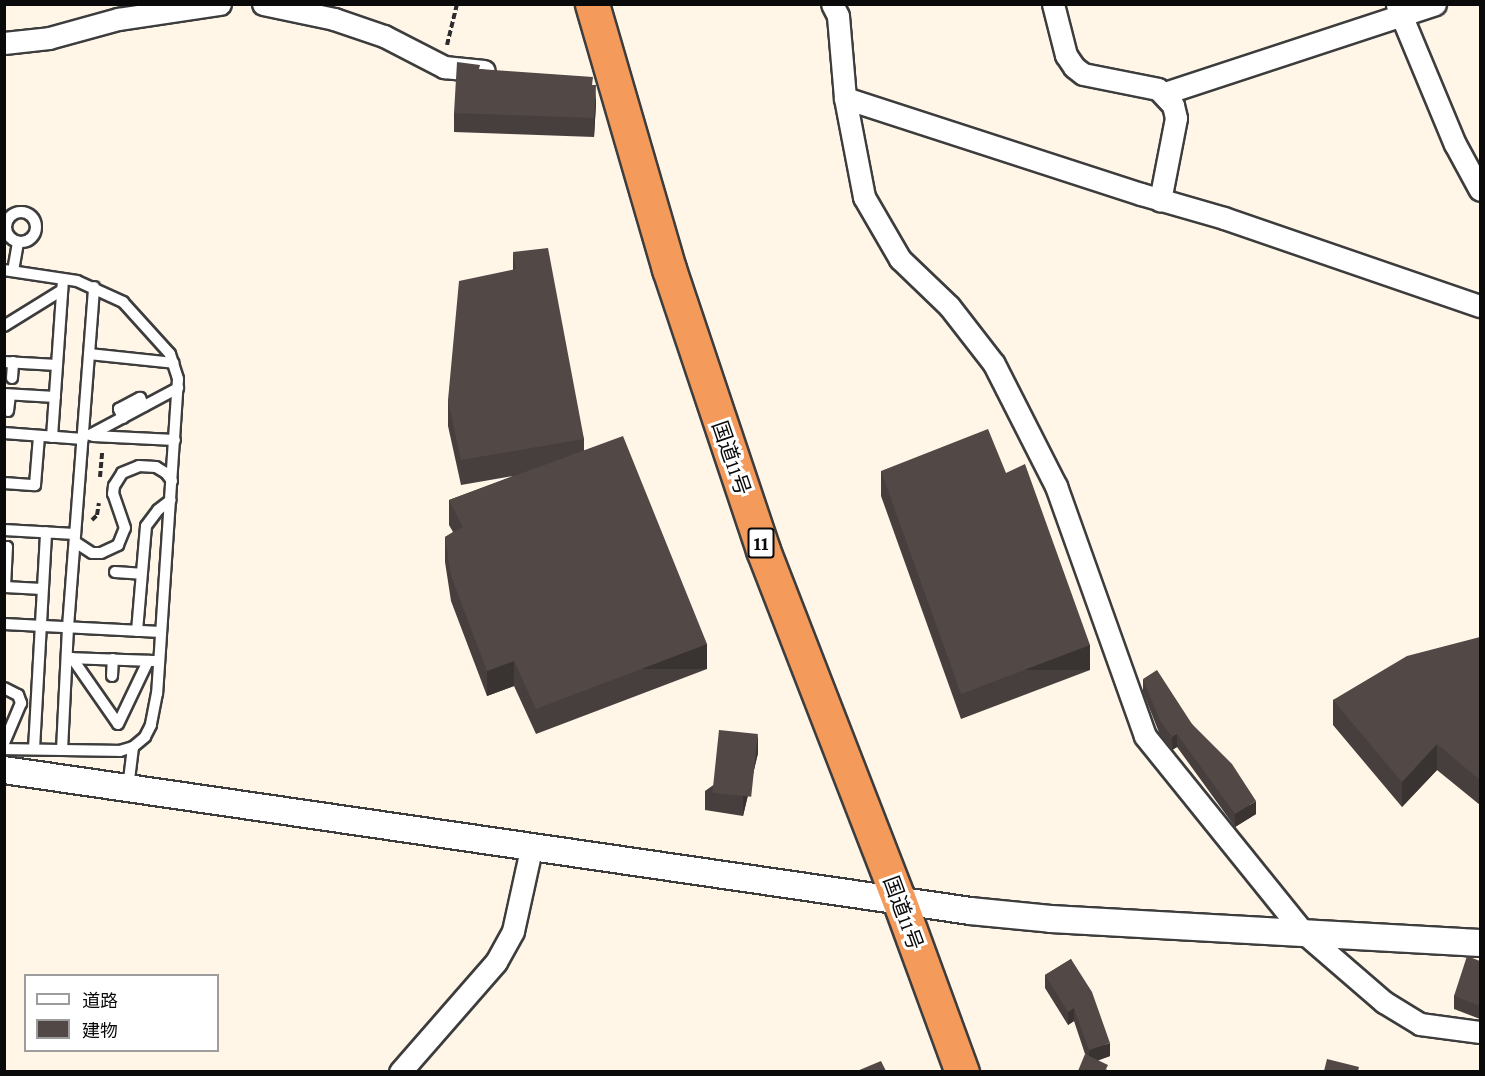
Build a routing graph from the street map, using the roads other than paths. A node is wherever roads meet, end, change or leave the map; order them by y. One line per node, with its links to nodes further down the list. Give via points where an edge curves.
1 (220, 4): 8 (street, via 118,19 49,38)
2 (263, 4): 9 (street, via 334,19 384,36 441,65)
3 (592, 4): 63 (highway, 国道11号 / 11, via 603,83 763,550)
4 (832, 4): 11 (street, via 838,16)
5 (1053, 4): 10 (street, via 1066,55 1083,74 1146,84)
6 (1435, 4): 7 (street)
7 (1399, 10): 10 (street); 12 (street, via 1455,144)
8 (4, 43)
9 (501, 72)
10 (1165, 93): 13 (street, via 1176,118)
11 (845, 98): 13 (street); 64 (street, via 864,197 900,259 949,306 994,364 1056,486 1145,736)
12 (1480, 190)
13 (1160, 200): 19 (street, via 1224,218)
14 (5, 223): 15 (lane, via 7,234); 15 (lane, via 17,212 33,218 33,235)
15 (18, 242): 16 (lane)
16 (7, 270): 17 (lane)
17 (63, 284): 18 (lane); 20 (lane); 24 (lane)
18 (94, 287): 21 (lane); 23 (lane, via 123,302 136,314 159,338)
19 (1480, 306)
20 (5, 323)
21 (89, 354): 23 (lane); 32 (lane)
22 (8, 362): 24 (lane); 25 (lane)
23 (174, 363): 26 (lane)
24 (57, 365): 28 (lane)
25 (12, 378)
26 (178, 388): 32 (lane); 34 (lane)
27 (7, 394): 28 (lane); 29 (lane)
28 (55, 397): 33 (lane)
29 (8, 411)
30 (4, 433): 31 (lane)
31 (39, 436): 33 (lane); 36 (lane, via 35,485)
32 (86, 436): 33 (lane); 34 (lane); 40 (lane)
33 (52, 437)
34 (175, 440): 35 (lane)
35 (172, 481): 37 (lane); 40 (lane, via 156,467 139,466 122,473 112,494 125,528 118,545 92,552)
36 (4, 483)
37 (171, 500): 43 (lane, via 146,526); 49 (lane)
38 (4, 530): 39 (lane)
39 (46, 532): 40 (lane); 44 (lane)
40 (75, 538): 47 (lane)
41 (4, 546): 44 (lane, via 5,587)
42 (116, 572): 43 (lane)
43 (141, 574): 48 (lane)
44 (42, 589): 46 (lane)
45 (4, 624): 46 (lane)
46 (40, 626): 47 (lane); 58 (lane)
47 (68, 627): 48 (lane); 50 (lane)
48 (137, 631): 49 (lane)
49 (161, 632): 52 (lane)
50 (70, 658): 51 (lane); 52 (lane, via 118,724); 59 (lane)
51 (113, 659): 52 (lane); 53 (lane)
52 (154, 661): 56 (lane, via 151,725 145,738)
53 (112, 676)
54 (4, 688): 55 (lane, via 18,695 21,703)
55 (4, 743)
56 (133, 747): 59 (lane, via 120,751); 61 (lane)
57 (4, 749): 58 (lane)
58 (34, 749): 59 (lane)
59 (62, 750)
60 (4, 770): 61 (street)
61 (128, 788): 62 (street)
62 (531, 849): 63 (street); 67 (street, via 513,931 496,962)
63 (899, 900): 64 (street, via 1051,919); 68 (highway, 国道11号 / 11)
64 (1304, 933): 65 (street); 66 (street, via 1384,1002 1420,1024)
65 (1480, 943)
66 (1480, 1032)
67 (400, 1071)
68 (962, 1071)

